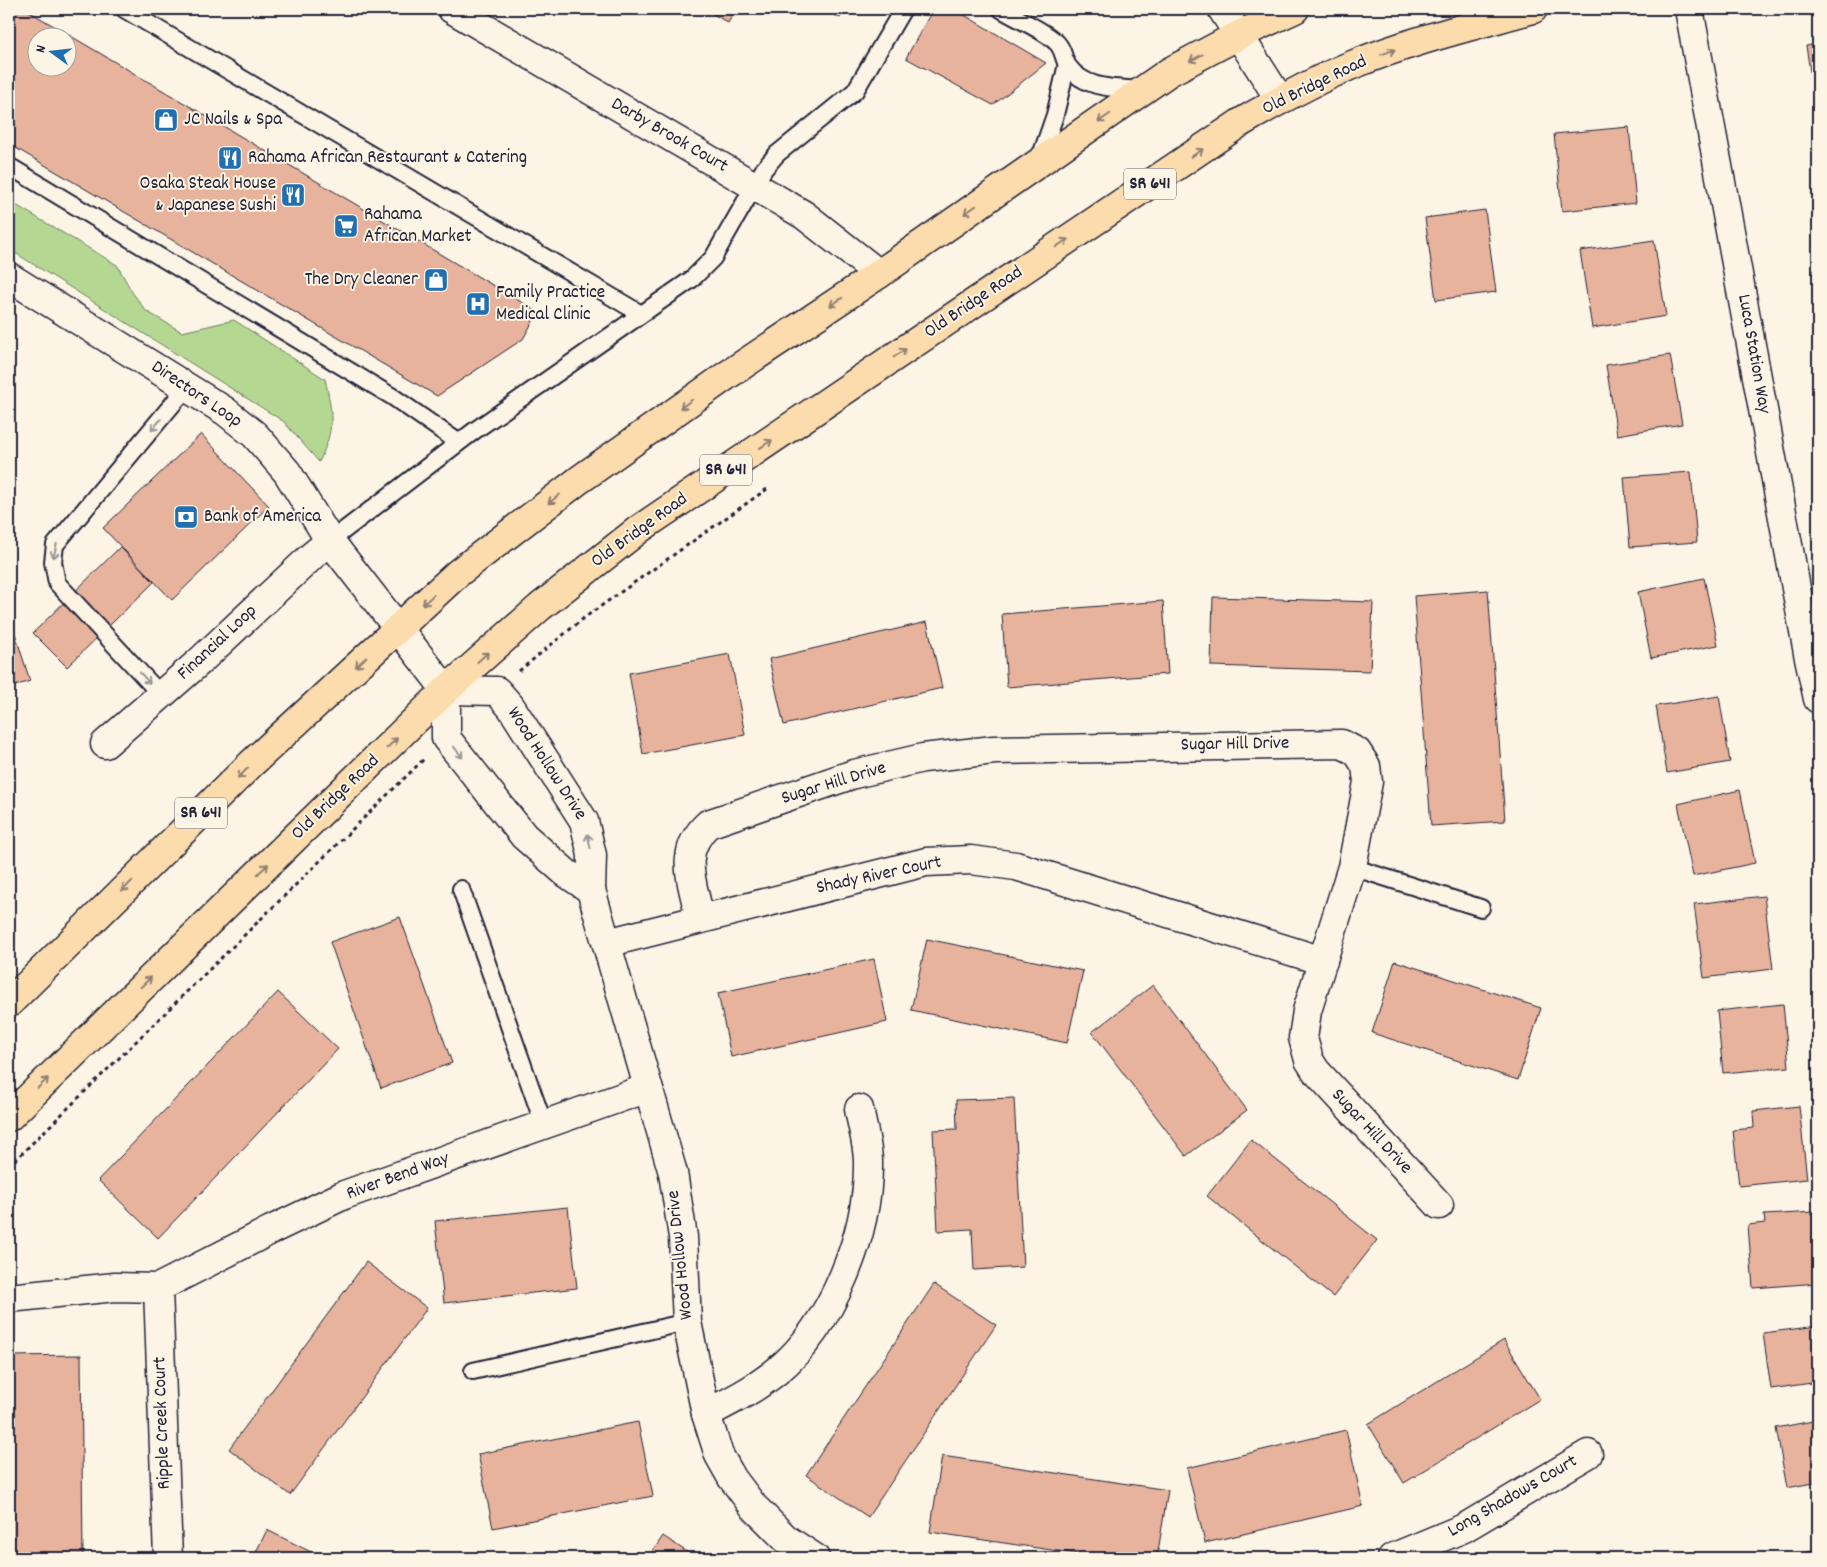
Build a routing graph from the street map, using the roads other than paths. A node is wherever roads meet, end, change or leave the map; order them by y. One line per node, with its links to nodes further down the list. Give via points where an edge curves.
1 (124, 9): 18 (lane)
2 (452, 9): 15 (street, Darby Brook Court)
3 (902, 9): 15 (lane, via 855,91 777,154)
4 (1001, 9): 10 (lane, via 1056,42)
5 (1222, 9): 9 (street)
6 (1296, 9): 9 (main road, SR 641)
7 (1533, 9): 12 (main road, Old Bridge Road / SR 641, one-way to 7, via 1394,49)
8 (1689, 9): 23 (street, Luca Station Way)
9 (1239, 34): 11 (main road, SR 641, one-way to 11, via 1169,72); 12 (street)
10 (1067, 64): 11 (lane, via 1080,78 1100,87); 13 (lane, via 1055,115)
11 (1144, 90): 13 (main road, SR 641, one-way to 13)
12 (1280, 100): 24 (main road, Old Bridge Road / SR 641, one-way to 12, via 540,606 638,530 1240,123)
13 (1038, 163): 16 (main road, SR 641, one-way to 16)
14 (9, 166): 20 (lane, via 393,397)
15 (753, 186): 16 (street, Darby Brook Court, via 804,215); 18 (lane, via 713,258 692,279)
16 (879, 274): 22 (main road, SR 641, one-way to 22, via 726,376 579,480 458,573)
17 (9, 277): 19 (street, Directors Loop)
18 (641, 314): 20 (lane)
19 (188, 387): 21 (street, Directors Loop, via 255,436 287,472); 25 (lane, one-way to 25, via 56,545 53,562 57,583)
20 (458, 442): 21 (lane)
21 (330, 541): 22 (street, Directors Loop); 25 (street, Financial Loop)
22 (397, 628): 24 (street); 35 (main road, SR 641, one-way to 35, via 252,763)
23 (1813, 652): 26 (street, Luca Station Way)
24 (446, 690): 30 (street, one-way to 30, via 446,738 524,836); 30 (street, Wood Hollow Drive, one-way to 24, via 592,855 584,821 511,707 497,692); 38 (main road, Old Bridge Road / SR 641, one-way to 24)
25 (161, 696): 27 (street, Financial Loop)
26 (1818, 699)
27 (105, 744)
28 (1352, 868): 31 (lane); 32 (street, Sugar Hill Drive, via 1368,782 1366,766 1356,752 1342,744 994,750 923,758 854,774 708,824 696,836 689,852); 34 (street, Sugar Hill Drive)
29 (461, 888): 39 (lane)
30 (591, 890): 33 (street, Wood Hollow Drive)
31 (1481, 908)
32 (700, 919): 33 (street, Shady River Court); 34 (street, Shady River Court, via 926,862 971,860 1016,866)
33 (607, 943): 36 (street, Wood Hollow Drive)
34 (1323, 961): 40 (street, Sugar Hill Drive, via 1307,1011 1303,1038 1309,1060)
35 (9, 1002)
36 (648, 1088): 39 (street, River Bend Way); 43 (street, Wood Hollow Drive, via 673,1173 683,1238)
37 (859, 1109): 45 (street, via 868,1160 867,1202 856,1247 837,1291 807,1338 778,1370 744,1395)
38 (9, 1117)
39 (544, 1125): 41 (street, River Bend Way, via 344,1195)
40 (1438, 1204)
41 (158, 1288): 42 (street, via 114,1288); 48 (street, Ripple Creek Court)
42 (9, 1298)
43 (687, 1322): 44 (lane); 45 (street, Wood Hollow Drive)
44 (473, 1371)
45 (706, 1414): 49 (street, Wood Hollow Drive, via 719,1455 743,1493 786,1539)
46 (1588, 1454): 47 (street, Long Shadows Court, via 1464,1528)
47 (1402, 1555)
48 (168, 1558)
49 (815, 1558)

